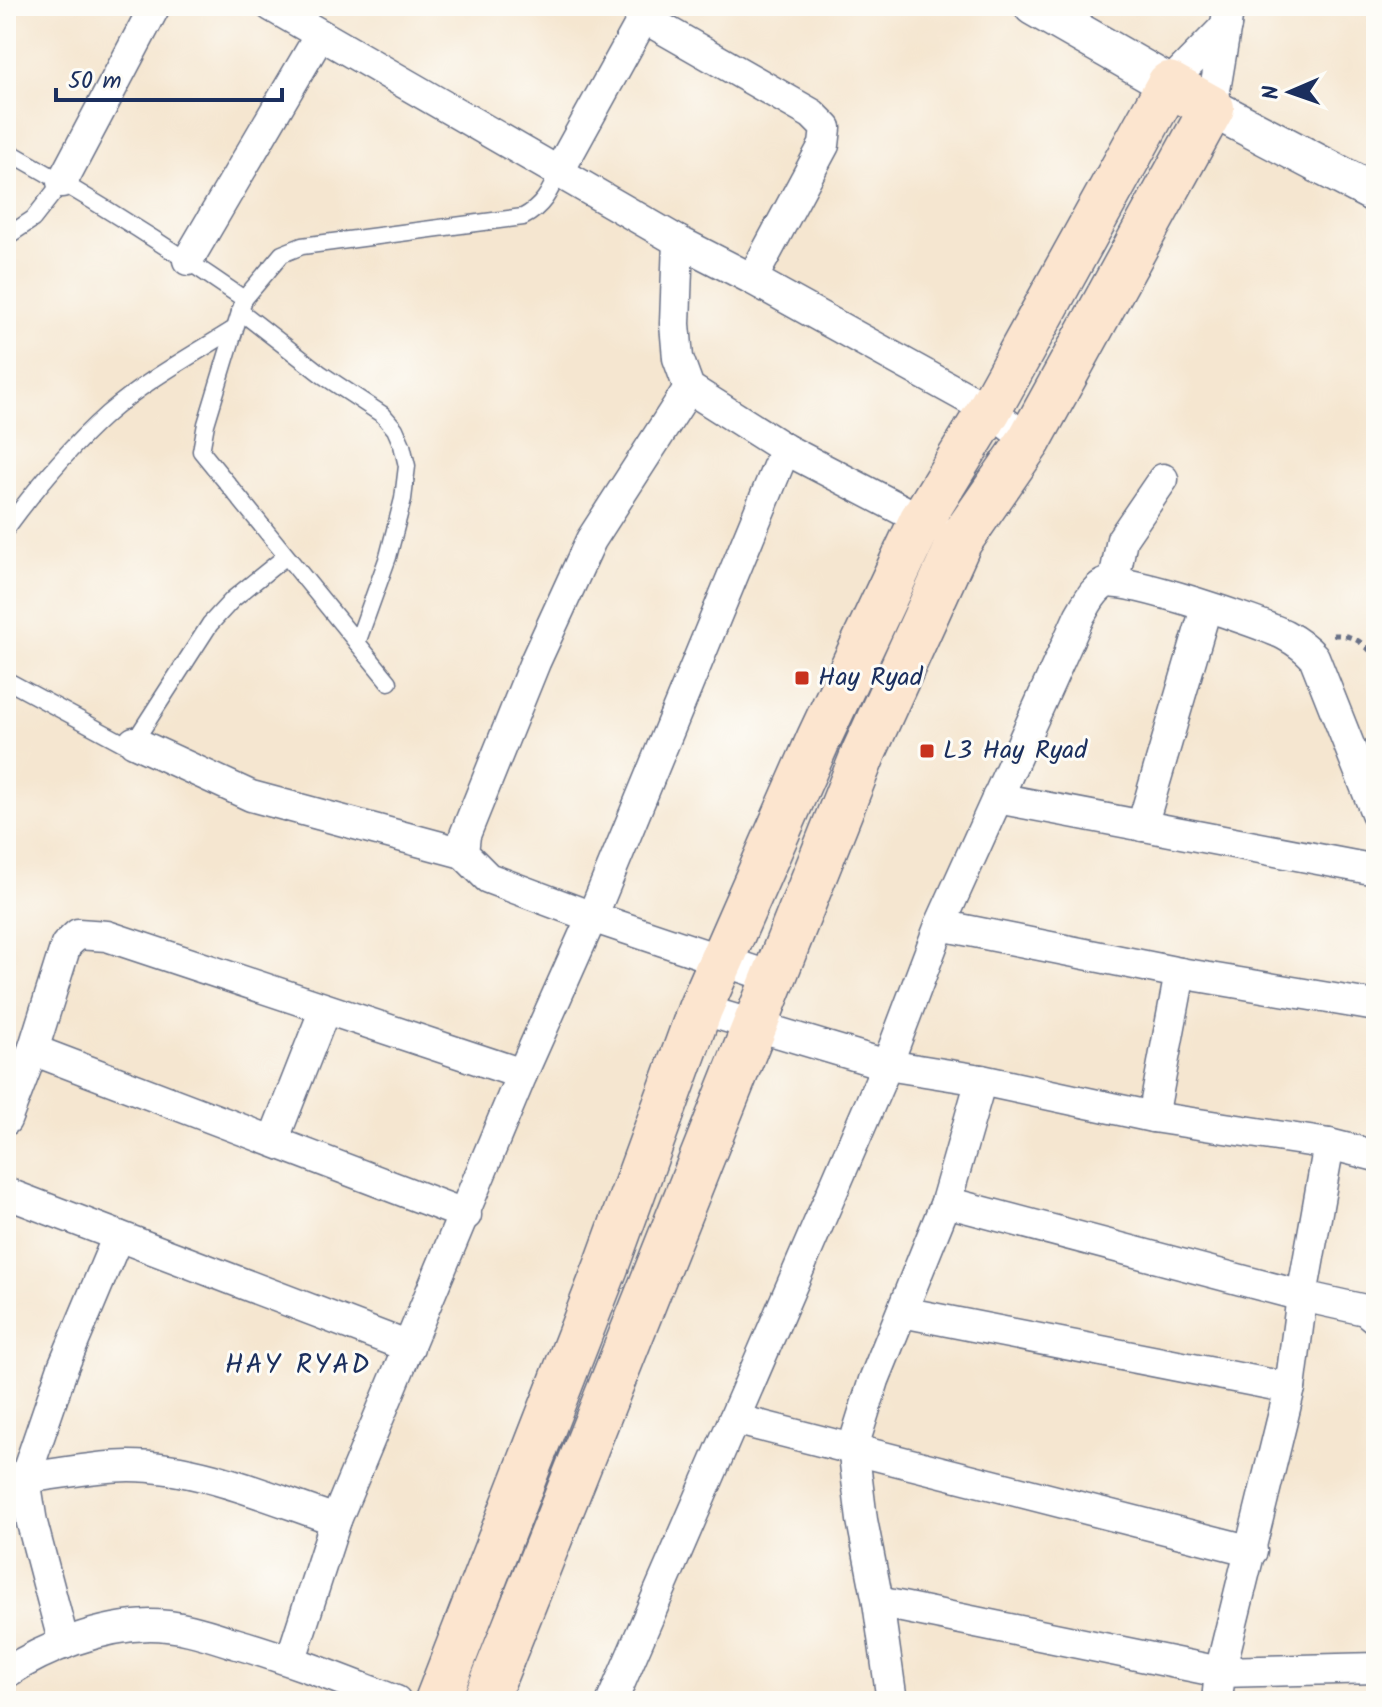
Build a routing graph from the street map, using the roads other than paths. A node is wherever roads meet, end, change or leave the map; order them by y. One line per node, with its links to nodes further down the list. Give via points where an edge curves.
1 (155, 6): 11 (street)
2 (271, 6): 6 (street)
3 (1033, 6): 7 (street)
4 (647, 12): 10 (street); 16 (street, via 812,114 826,128 824,145)
5 (1228, 16): 7 (street); 8 (street)
6 (320, 35): 10 (street); 15 (street)
7 (1169, 84): 8 (main road); 20 (main road)
8 (1212, 108): 12 (street); 21 (main road)
9 (6, 150): 11 (lane)
10 (559, 171): 14 (street); 17 (lane, via 547,198 523,217 302,246 282,254)
11 (62, 182): 13 (lane, via 33,219); 15 (lane)
12 (1376, 194)
13 (6, 237)
14 (678, 241): 16 (street); 19 (street, via 675,324 678,358)
15 (188, 260): 17 (lane)
16 (752, 279): 20 (street)
17 (242, 305): 18 (lane); 30 (lane, via 321,374 383,415 402,445 407,466 403,499)
18 (234, 329): 25 (lane, via 108,413); 27 (lane, via 201,451)
19 (689, 388): 22 (street); 37 (street, via 591,540 535,662 465,835)
20 (989, 410): 21 (street); 24 (main road)
21 (1029, 441): 26 (main road)
22 (785, 449): 24 (street); 39 (street)
23 (1163, 479): 28 (street, via 1122,539)
24 (921, 521): 26 (street); 41 (main road)
25 (6, 529)
26 (960, 541): 43 (main road, via 864,752)
27 (285, 557): 30 (lane); 33 (lane, via 210,624)
28 (1114, 581): 29 (street); 34 (street, via 1103,583 1080,615)
29 (1206, 608): 35 (street, via 1282,633 1314,657); 36 (street)
30 (357, 643): 32 (lane)
31 (6, 680): 33 (lane, via 123,743)
32 (389, 682)
33 (134, 742): 37 (street, via 251,796)
34 (997, 798): 36 (street); 40 (street)
35 (1376, 813)
36 (1142, 826): 38 (street)
37 (463, 853): 39 (street, via 488,878)
38 (1376, 870)
39 (592, 917): 41 (street); 50 (street)
40 (940, 925): 42 (street); 49 (street)
41 (720, 959): 43 (street); 46 (main road)
42 (1180, 973): 44 (street); 52 (street)
43 (774, 978): 47 (main road)
44 (1376, 1006)
45 (325, 1009): 48 (street, via 107,936 78,934 66,945); 50 (street); 54 (street)
46 (700, 1009): 47 (street); 78 (main road)
47 (755, 1025): 49 (street); 79 (main road)
48 (33, 1050): 53 (street); 54 (street)
49 (887, 1065): 51 (street); 66 (street)
50 (522, 1074): 59 (street)
51 (981, 1080): 52 (street); 58 (street)
52 (1153, 1117): 55 (street)
53 (6, 1120)
54 (273, 1141): 59 (street)
55 (1329, 1144): 56 (street); 61 (street)
56 (1376, 1156)
57 (6, 1193): 60 (street)
58 (946, 1202): 61 (street); 62 (street)
59 (466, 1215): 64 (street)
60 (118, 1236): 64 (street); 68 (street)
61 (1302, 1296): 63 (street, via 1365,1310); 65 (street)
62 (902, 1312): 65 (street); 67 (street)
63 (1376, 1319)
64 (409, 1347): 69 (street)
65 (1290, 1388): 70 (street)
66 (734, 1419): 67 (street); 80 (street)
67 (853, 1447): 70 (street); 71 (street)
68 (16, 1482): 69 (street, via 128,1466 166,1469); 72 (street)
69 (336, 1520): 73 (street)
70 (1252, 1551): 76 (street)
71 (878, 1602): 76 (street); 81 (street)
72 (64, 1644): 73 (street, via 122,1627 151,1625 183,1628); 75 (street)
73 (291, 1659): 77 (street)
74 (1376, 1668): 76 (street)
75 (6, 1673)
76 (1219, 1687)
77 (396, 1701)
78 (437, 1701)
79 (485, 1701)
80 (612, 1701)
81 (892, 1701)

